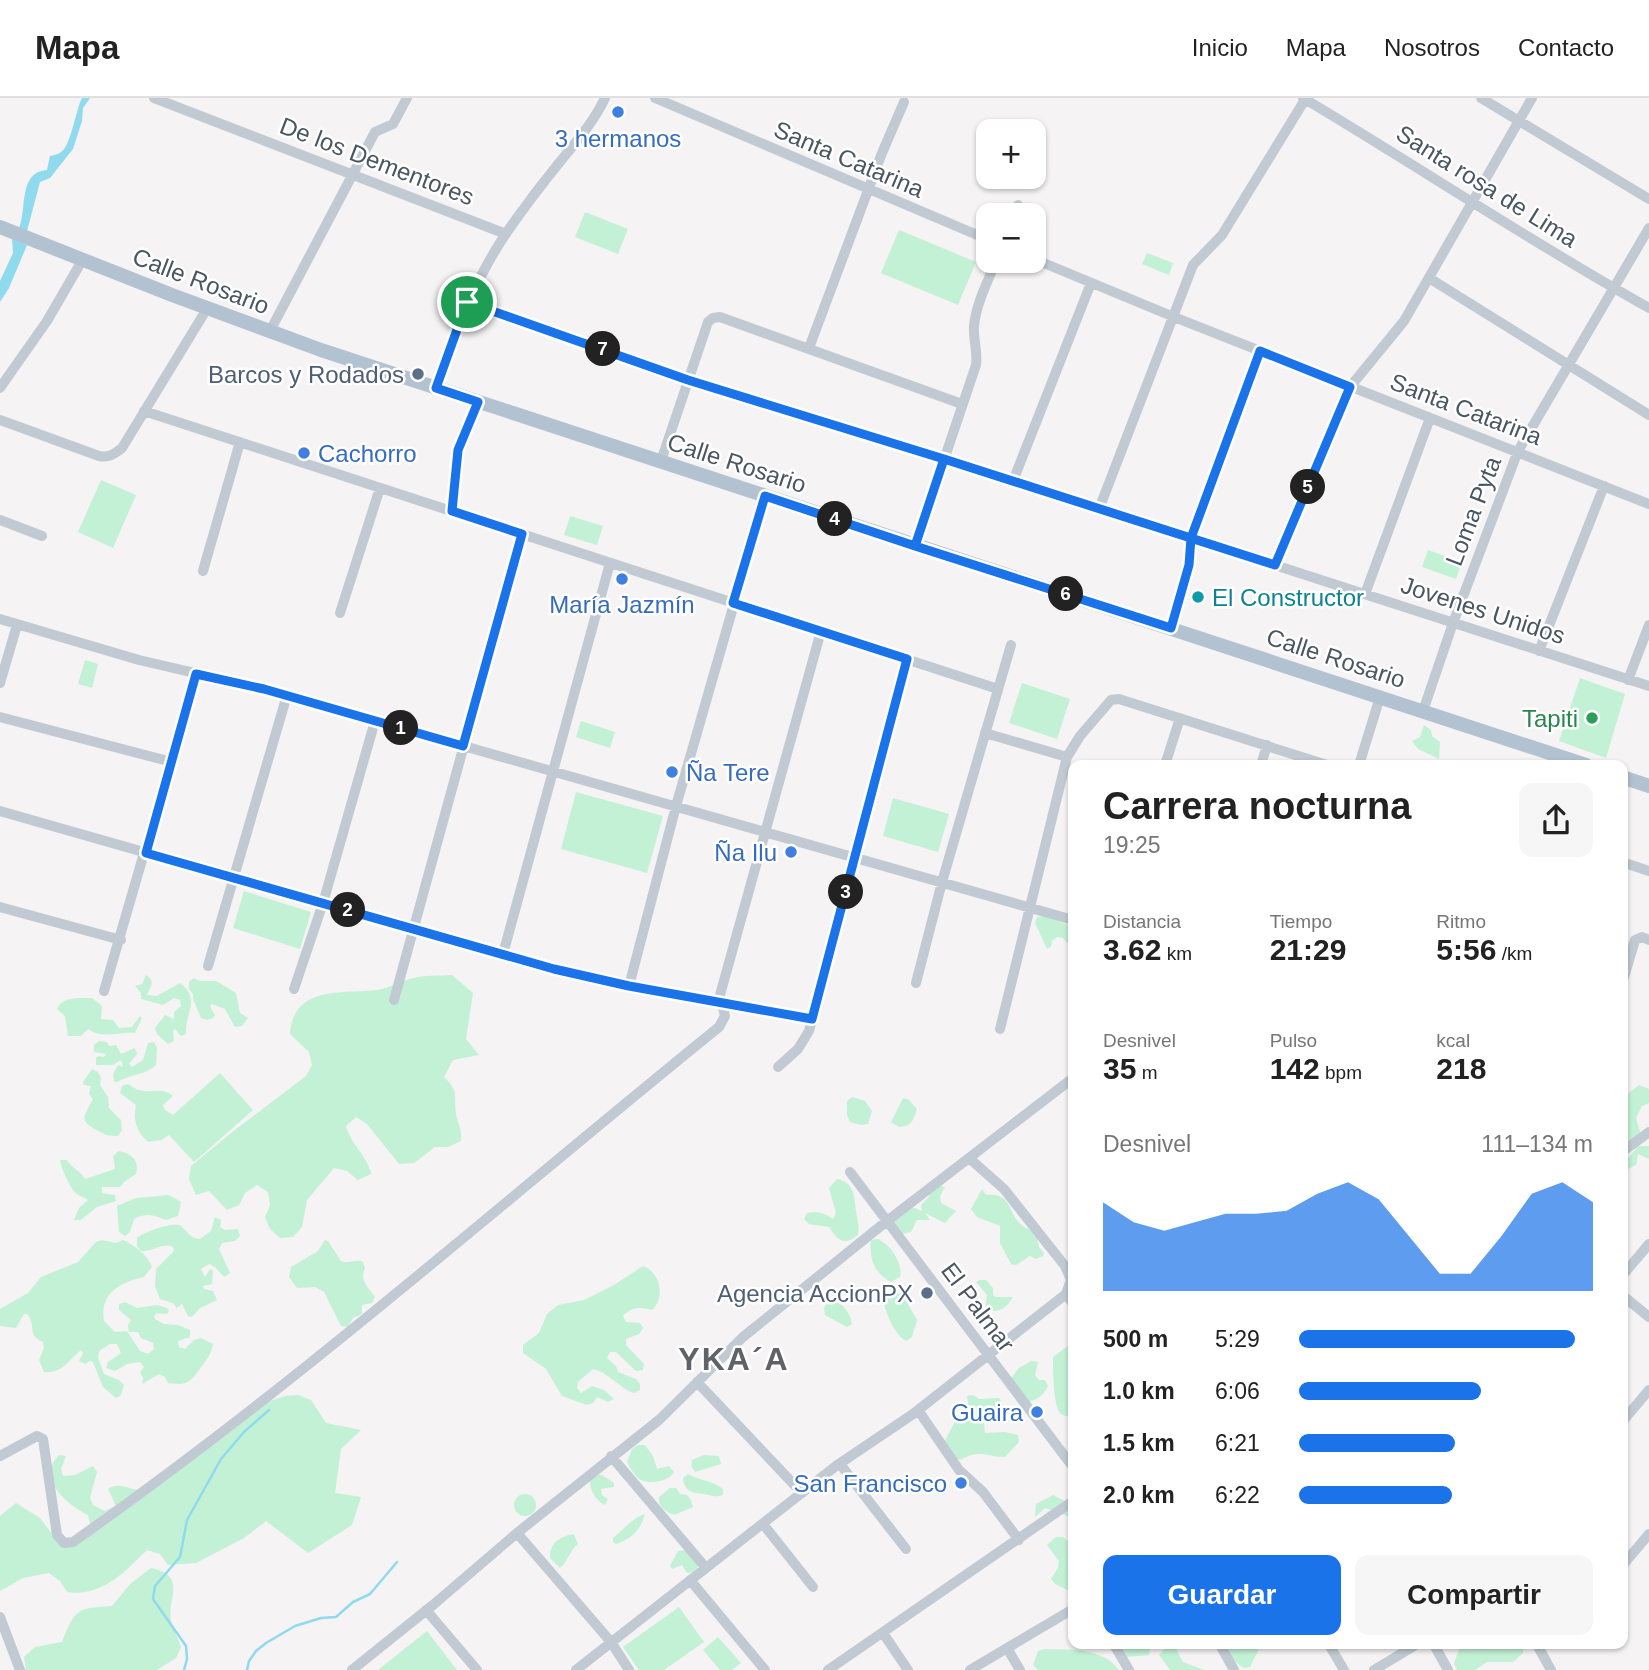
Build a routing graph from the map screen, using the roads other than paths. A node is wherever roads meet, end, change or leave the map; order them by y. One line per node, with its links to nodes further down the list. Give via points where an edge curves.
1 (154, 98): 10 (street, De los Dementores)
2 (407, 98): 10 (street, via 393,124 375,132)
3 (606, 98): 16 (street)
4 (655, 98): 11 (street, Santa Catarina)
5 (1304, 98): 13 (street, Santa rosa de Lima); 27 (street, via 1222,235 1193,265)
6 (1481, 98): 9 (street)
7 (1532, 98): 9 (street)
8 (904, 102): 11 (street)
9 (1518, 120): 12 (street); 13 (street)
10 (354, 174): 16 (street, De los Dementores); 28 (street)
11 (868, 190): 17 (street, Santa Catarina); 29 (street)
12 (1649, 199)
13 (1472, 203): 21 (street); 23 (street, Santa rosa de Lima)
14 (1649, 228): 23 (street, Loma Pyta)
15 (7, 229): 18 (main road, Calle Rosario)
16 (506, 234): 24 (street)
17 (976, 235)
18 (83, 259): 25 (main road, Calle Rosario); 34 (street)
19 (1046, 264): 22 (street, Santa Catarina)
20 (992, 273): 37 (street, via 976,316 978,357)
21 (1429, 278): 31 (street); 33 (street, via 1396,332)
22 (1091, 283): 27 (street, Santa Catarina); 46 (street)
23 (1613, 288): 26 (street, Santa rosa de Lima); 31 (street, Loma Pyta)
24 (467, 302): 32 (street, Jovenes Unidos); 35 (street)
25 (208, 307): 28 (main road, Calle Rosario); 38 (street)
26 (1649, 308)
27 (1174, 317): 30 (street, Santa Catarina); 51 (street)
28 (270, 331): 35 (main road, Calle Rosario)
29 (809, 348): 32 (street, via 713,318); 37 (street)
30 (1260, 351): 33 (street, Santa Catarina); 56 (street)
31 (1567, 365): 39 (street); 43 (street, Loma Pyta)
32 (688, 380): 44 (street, Jovenes Unidos); 45 (street)
33 (1350, 387): 40 (street, Santa Catarina); 59 (street)
34 (0, 388)
35 (436, 388): 36 (main road, Calle Rosario)
36 (478, 402): 45 (main road, Calle Rosario); 52 (street, via 458,450)
37 (962, 404): 44 (street)
38 (144, 411): 41 (street, via 122,448 109,457); 42 (street)
39 (1649, 415)
40 (1430, 418): 43 (street, Santa Catarina); 61 (street)
41 (0, 420)
42 (240, 442): 48 (street); 60 (street)
43 (1518, 451): 47 (street, Santa Catarina); 65 (street, Loma Pyta)
44 (944, 459): 46 (street, Jovenes Unidos); 57 (street)
45 (661, 461): 49 (main road, Calle Rosario)
46 (1013, 481): 51 (street, Jovenes Unidos)
47 (1604, 486): 50 (street, Santa Catarina); 71 (street)
48 (380, 488): 52 (street); 63 (street)
49 (765, 496): 57 (main road, Calle Rosario); 62 (street)
50 (1649, 504)
51 (1099, 509): 56 (street, Jovenes Unidos)
52 (452, 511): 54 (street)
53 (0, 520): 55 (street)
54 (522, 534): 58 (street); 86 (street)
55 (43, 536)
56 (1191, 538): 59 (street, Jovenes Unidos); 68 (street, via 1189,565)
57 (915, 546): 68 (main road, Calle Rosario)
58 (610, 563): 62 (street); 94 (street)
59 (1275, 565): 61 (street, Jovenes Unidos)
60 (203, 571)
61 (1365, 594): 65 (street, Jovenes Unidos)
62 (733, 603): 69 (street); 97 (street)
63 (340, 613)
64 (0, 619): 66 (street)
65 (1453, 623): 71 (street, Jovenes Unidos); 80 (street, Loma Pyta)
66 (17, 625): 73 (street); 75 (street)
67 (1649, 625): 74 (street)
68 (1171, 628): 79 (main road, Calle Rosario)
69 (821, 632): 72 (street); 99 (street)
70 (1011, 645): 77 (street)
71 (1539, 651): 74 (street, Jovenes Unidos)
72 (907, 659): 77 (street); 101 (street)
73 (196, 674): 78 (street); 93 (street)
74 (1628, 680): 76 (street, Jovenes Unidos)
75 (0, 683)
76 (1649, 687)
77 (998, 690): 84 (street)
78 (287, 695): 83 (street); 104 (street)
79 (1380, 697): 80 (main road, Calle Rosario); 91 (street)
80 (1423, 711): 92 (main road, Calle Rosario)
81 (0, 717): 93 (street)
82 (1180, 718): 85 (street); 87 (street, via 1111,700); 88 (street)
83 (375, 720): 86 (street); 106 (street)
84 (985, 733): 87 (street); 105 (street)
85 (1267, 745): 89 (street); 90 (street)
86 (463, 746): 94 (street); 110 (street)
87 (1068, 757): 108 (street)
88 (1167, 760)
89 (1262, 760)
90 (1312, 760)
91 (1361, 760)
92 (1571, 760)
93 (172, 762): 100 (street)
94 (553, 771): 97 (street); 113 (street)
95 (1628, 779): 96 (main road)
96 (1649, 786)
97 (676, 806): 99 (street); 117 (street)
98 (0, 811): 100 (street)
99 (765, 832): 101 (street); 121 (street)
100 (146, 853): 104 (street); 111 (street)
101 (855, 857): 105 (street); 122 (street)
102 (1628, 864): 103 (street)
103 (1649, 871)
104 (233, 877): 106 (street); 115 (street)
105 (942, 882): 108 (street); 116 (street)
106 (323, 903): 110 (street); 118 (street)
107 (0, 907): 111 (street)
108 (1030, 907): 109 (street); 123 (street)
109 (1068, 918)
110 (413, 929): 113 (street); 120 (street)
111 (121, 940): 119 (street)
112 (1649, 940): 114 (street, via 1635,940)
113 (503, 954): 117 (street)
114 (1628, 964)
115 (208, 967)
116 (916, 983)
117 (629, 986): 121 (street)
118 (294, 989)
119 (104, 991)
120 (394, 1000)
121 (721, 1003): 122 (street); 144 (street, via 724,1021 714,1031 299,1371 165,1477 73,1542 64,1543 57,1535 43,1439 37,1436)
122 (812, 1019): 124 (street, via 803,1043)
123 (1000, 1029)
124 (778, 1067)
125 (1068, 1081): 128 (street)
126 (1647, 1136): 127 (street)
127 (1628, 1148)
128 (969, 1158): 130 (street); 133 (street, via 1004,1189)
129 (850, 1172): 130 (street, El Palmar)
130 (887, 1221): 139 (street, El Palmar); 140 (street, via 743,1337)
131 (1649, 1244): 132 (street)
132 (1628, 1269)
133 (1068, 1273)
134 (1068, 1288): 135 (street)
135 (1066, 1294): 136 (street); 139 (street)
136 (1068, 1297)
137 (1628, 1300): 138 (street)
138 (1649, 1317)
139 (989, 1356): 142 (street); 146 (street, El Palmar)
140 (697, 1382): 145 (street, via 659,1420); 148 (street)
141 (1649, 1390): 143 (street)
142 (918, 1410): 147 (street); 153 (street, via 959,1470)
143 (1628, 1415)
144 (0, 1456)
145 (611, 1456): 151 (street); 156 (street)
146 (1068, 1460)
147 (840, 1464): 148 (street); 154 (street)
148 (802, 1493): 150 (street)
149 (1068, 1505): 153 (street)
150 (763, 1524): 156 (street); 158 (street)
151 (517, 1533): 159 (street); 163 (street)
152 (1649, 1534): 155 (street)
153 (1019, 1540): 162 (street)
154 (906, 1549)
155 (1628, 1559)
156 (706, 1568): 157 (street)
157 (690, 1580): 163 (street); 176 (street)
158 (813, 1587)
159 (426, 1610): 172 (street); 173 (street)
160 (1068, 1612): 164 (street)
161 (0, 1617): 171 (street)
162 (883, 1633): 177 (street); 178 (street)
163 (611, 1642): 174 (street); 175 (street)
164 (1007, 1648): 179 (street); 180 (street)
165 (1117, 1649): 181 (street)
166 (1222, 1649): 182 (street)
167 (1332, 1649): 183 (street)
168 (1409, 1649): 184 (street)
169 (1436, 1649): 185 (street)
170 (1539, 1649): 186 (street)
171 (20, 1670)
172 (352, 1670)
173 (477, 1670)
174 (576, 1670)
175 (629, 1670)
176 (765, 1670)
177 (828, 1670)
178 (908, 1670)
179 (970, 1670)
180 (1020, 1670)
181 (1129, 1670)
182 (1234, 1670)
183 (1344, 1670)
184 (1374, 1670)
185 (1448, 1670)
186 (1551, 1670)

